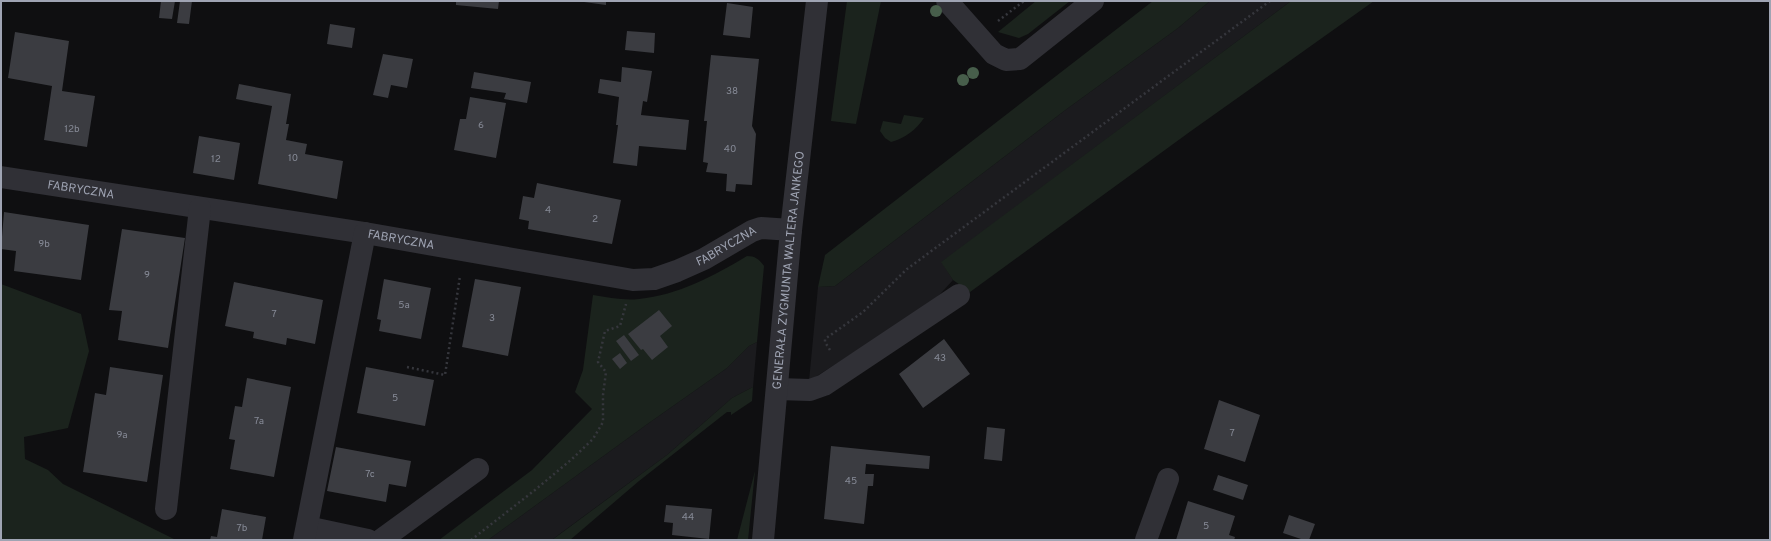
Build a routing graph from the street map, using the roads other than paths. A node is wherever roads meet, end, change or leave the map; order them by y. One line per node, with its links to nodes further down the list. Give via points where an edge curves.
1 (817, 1): 6 (street, GENERAŁA ZYGMUNTA WALTERA JANKEGO)
2 (947, 1): 3 (street, via 994,54 1006,60 1020,60)
3 (1093, 1)
4 (1, 177): 5 (street, FABRYCZNA)
5 (200, 208): 7 (street, FABRYCZNA); 12 (street)
6 (791, 230): 7 (street, FABRYCZNA, via 761,228 677,271 654,279 633,280); 9 (street, GENERAŁA ZYGMUNTA WALTERA JANKEGO)
7 (365, 233): 13 (street)
8 (959, 295): 9 (street, via 824,385 810,390)
9 (777, 388): 16 (street, GENERAŁA ZYGMUNTA WALTERA JANKEGO)
10 (478, 470): 15 (street)
11 (1168, 479): 17 (street)
12 (166, 510)
13 (305, 533): 14 (street)
14 (368, 540)
15 (381, 540)
16 (763, 540)
17 (1146, 540)

